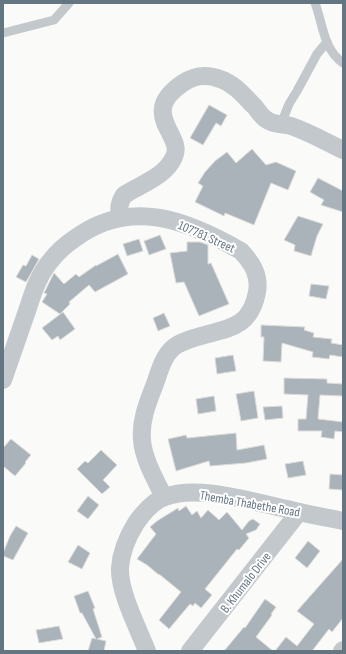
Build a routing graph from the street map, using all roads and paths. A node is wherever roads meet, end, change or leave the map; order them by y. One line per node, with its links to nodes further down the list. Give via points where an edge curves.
1 (69, 3): 3 (lane, via 54,20)
2 (315, 3): 4 (lane)
3 (3, 33)
4 (327, 42): 5 (lane, via 330,49); 6 (lane, via 317,54 289,104)
5 (343, 62)
6 (281, 124): 7 (street, via 299,129); 8 (street, via 269,122 242,92 221,79 205,75 188,80 171,93 164,104 166,126 175,148 174,157 158,176 121,199 118,208)
7 (343, 150)
8 (121, 218): 9 (street, 107781 Street, via 102,222 85,230 57,252 47,265 37,283); 10 (street, 107781 Street, via 142,215 160,217 198,229 241,251 253,266 257,277 255,302 250,313 234,327 181,343 174,347 163,362 142,423 142,441)
9 (3, 380)
10 (164, 497): 11 (street, Themba Thabethe Road, via 182,492 204,493); 13 (street, Themba Thabethe Road, via 142,514 131,531 120,569 121,581)
11 (299, 512): 12 (street, Themba Thabethe Road); 14 (street, B. Khumalo Drive)
12 (343, 521)
13 (147, 651)
14 (190, 651)

